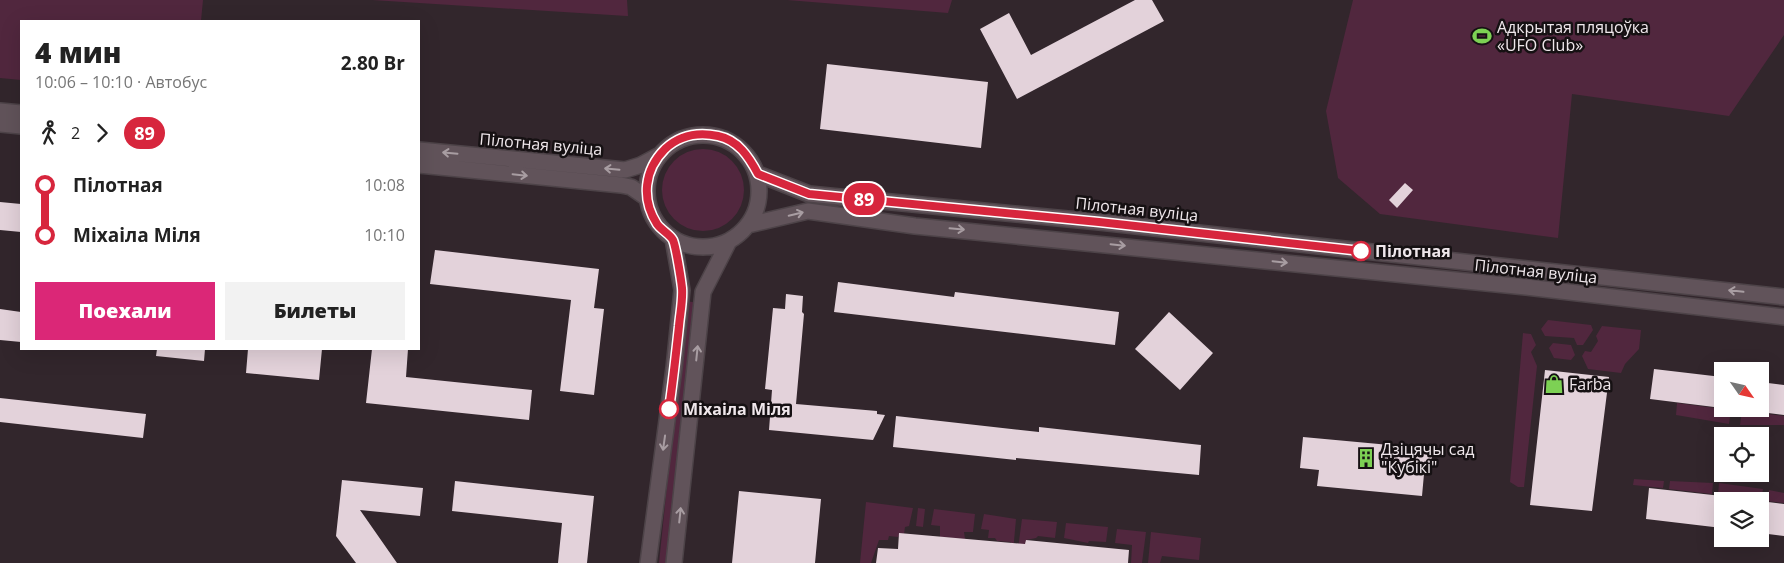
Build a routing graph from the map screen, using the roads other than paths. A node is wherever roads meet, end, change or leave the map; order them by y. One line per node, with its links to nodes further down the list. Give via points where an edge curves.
1 (0, 111): 2 (street)
2 (20, 113)
3 (0, 124): 4 (street)
4 (20, 126)
5 (420, 150): 6 (street, Пілотная вуліца, one-way to 5, via 625,170)
6 (658, 156): 8 (street, via 670,144 686,136 722,137 737,145 750,158); 9 (street, via 649,172)
7 (420, 165): 9 (street, Пілотная вуліца, one-way to 9, via 622,185)
8 (758, 174): 10 (street, via 760,192 757,209); 13 (street, Пілотная вуліца, via 809,194)
9 (647, 198): 11 (street, via 658,226)
10 (748, 225): 12 (street); 14 (street, Пілотная вуліца, one-way to 14, via 808,211 915,226)
11 (673, 239): 12 (street, via 701,247); 17 (street, one-way to 17, via 682,290)
12 (729, 241): 18 (street, one-way to 12, via 703,292)
13 (1528, 269): 14 (street); 15 (street, Пілотная вуліца, one-way to 13)
14 (1526, 287): 16 (street, Пілотная вуліца)
15 (1784, 297)
16 (1784, 317)
17 (648, 563)
18 (674, 563)

